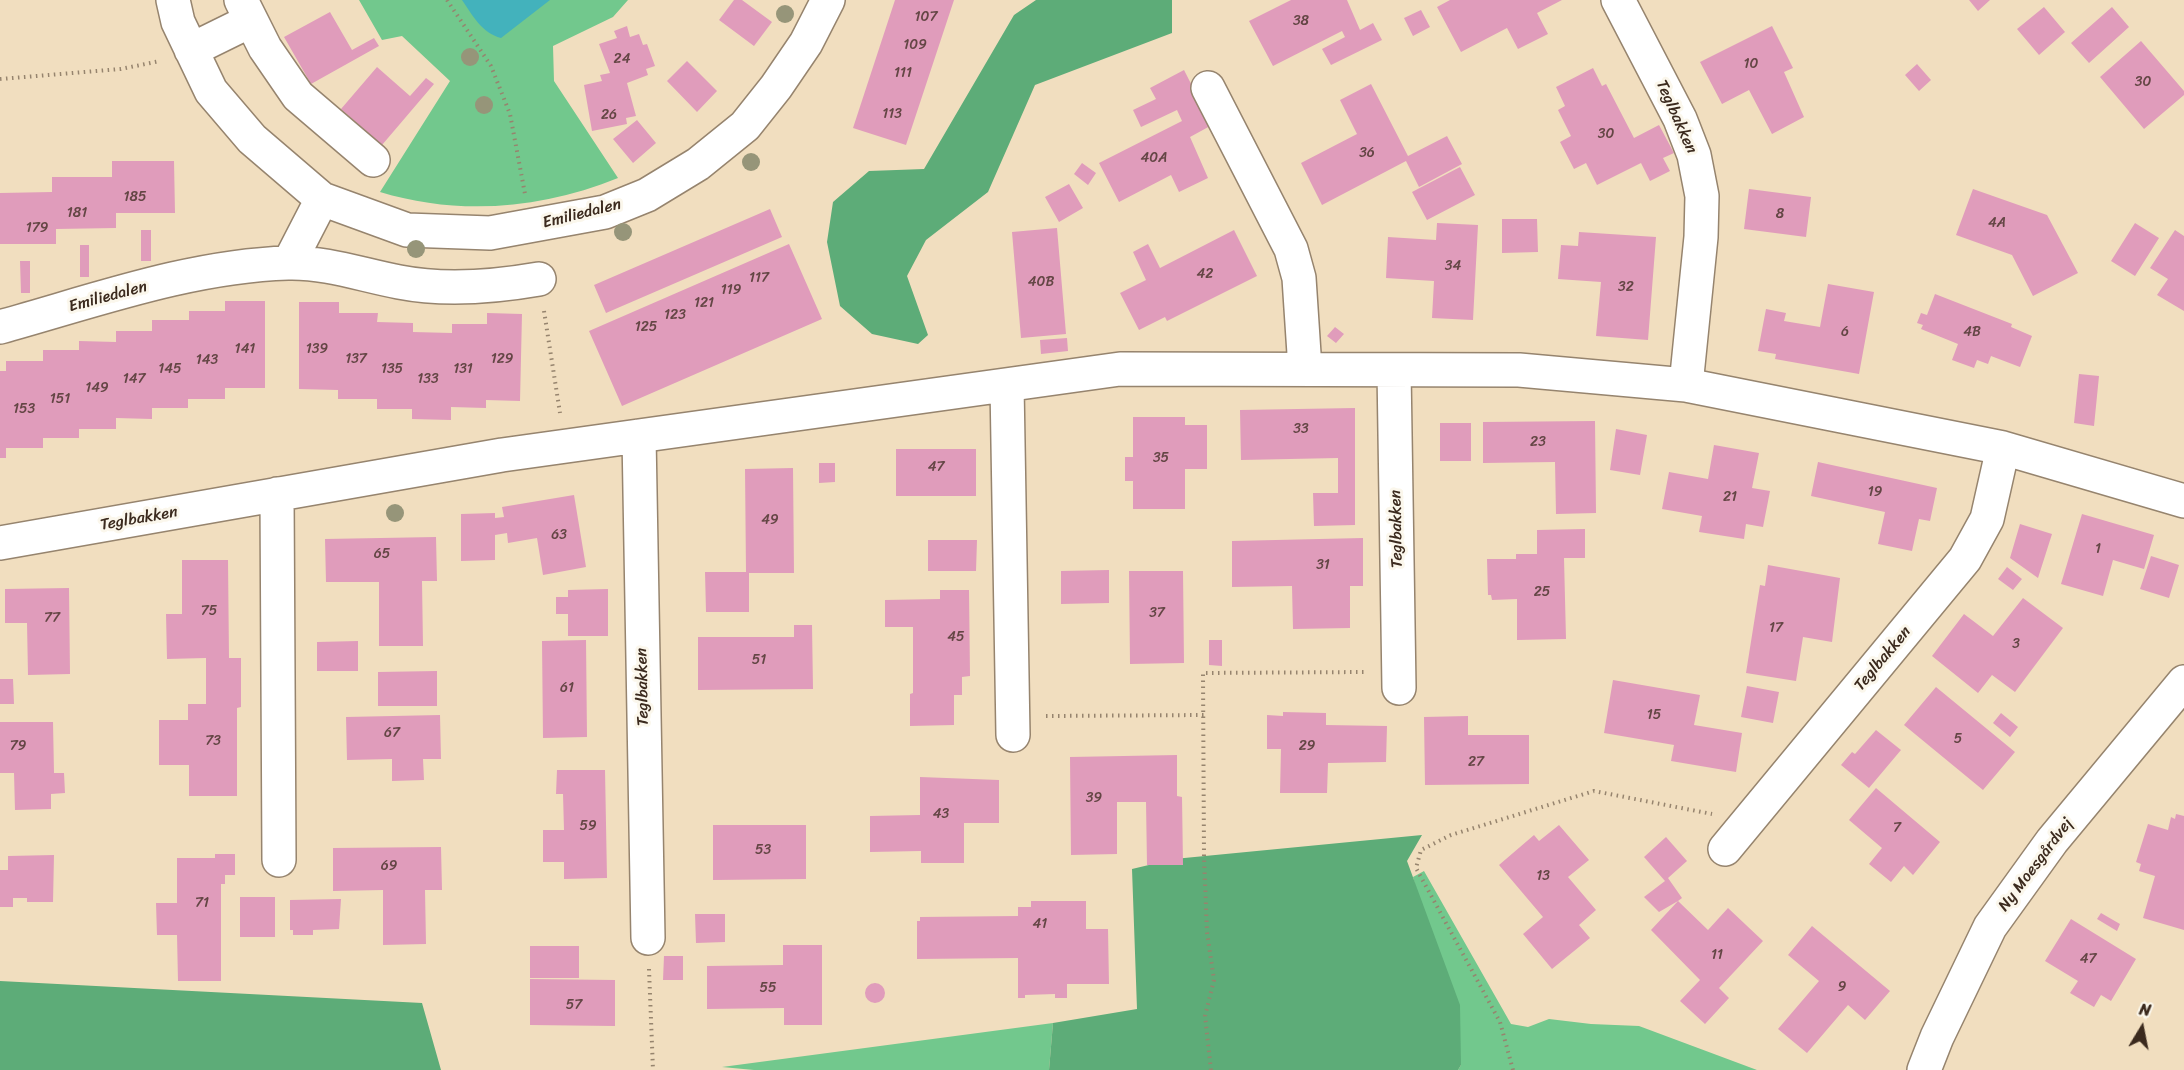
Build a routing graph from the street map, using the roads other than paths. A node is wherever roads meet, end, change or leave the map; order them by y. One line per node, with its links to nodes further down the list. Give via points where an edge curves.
1 (173, 0): 5 (street, Emiliedalen)
2 (828, 0): 8 (street, Emiliedalen, via 807,43 745,126 698,164 647,195 605,212 490,233 407,230)
3 (1618, 0): 15 (street, Teglbakken, via 1680,119 1694,155 1702,195)
4 (246, 10): 5 (street); 7 (street, via 298,96)
5 (191, 50): 8 (street, Emiliedalen, via 211,91 252,140)
6 (1208, 88): 12 (street, via 1291,249 1299,278)
7 (373, 160)
8 (322, 199): 9 (street)
9 (289, 263): 10 (street, Emiliedalen, via 332,266 400,282 453,288); 11 (street, Emiliedalen, via 209,270)
10 (539, 279)
11 (0, 327)
12 (1305, 369): 13 (street, Teglbakken); 14 (street, Teglbakken, via 1119,369)
13 (1395, 370): 15 (street, Teglbakken, via 1519,370); 21 (street, Teglbakken)
14 (1007, 385): 16 (street, Teglbakken); 23 (street)
15 (1686, 385): 17 (street, Teglbakken)
16 (639, 436): 18 (street, Teglbakken); 26 (street, Teglbakken)
17 (2003, 448): 19 (street, Teglbakken); 24 (street, Teglbakken, via 1987,519 1965,559)
18 (278, 494): 20 (street, Teglbakken); 25 (street)
19 (2184, 501)
20 (0, 543)
21 (1399, 680)
22 (2184, 682): 27 (street, Ny Moesgårdvej, via 2052,841 1990,927)
23 (1013, 725)
24 (1725, 849)
25 (279, 860)
26 (648, 938)
27 (1924, 1070)

